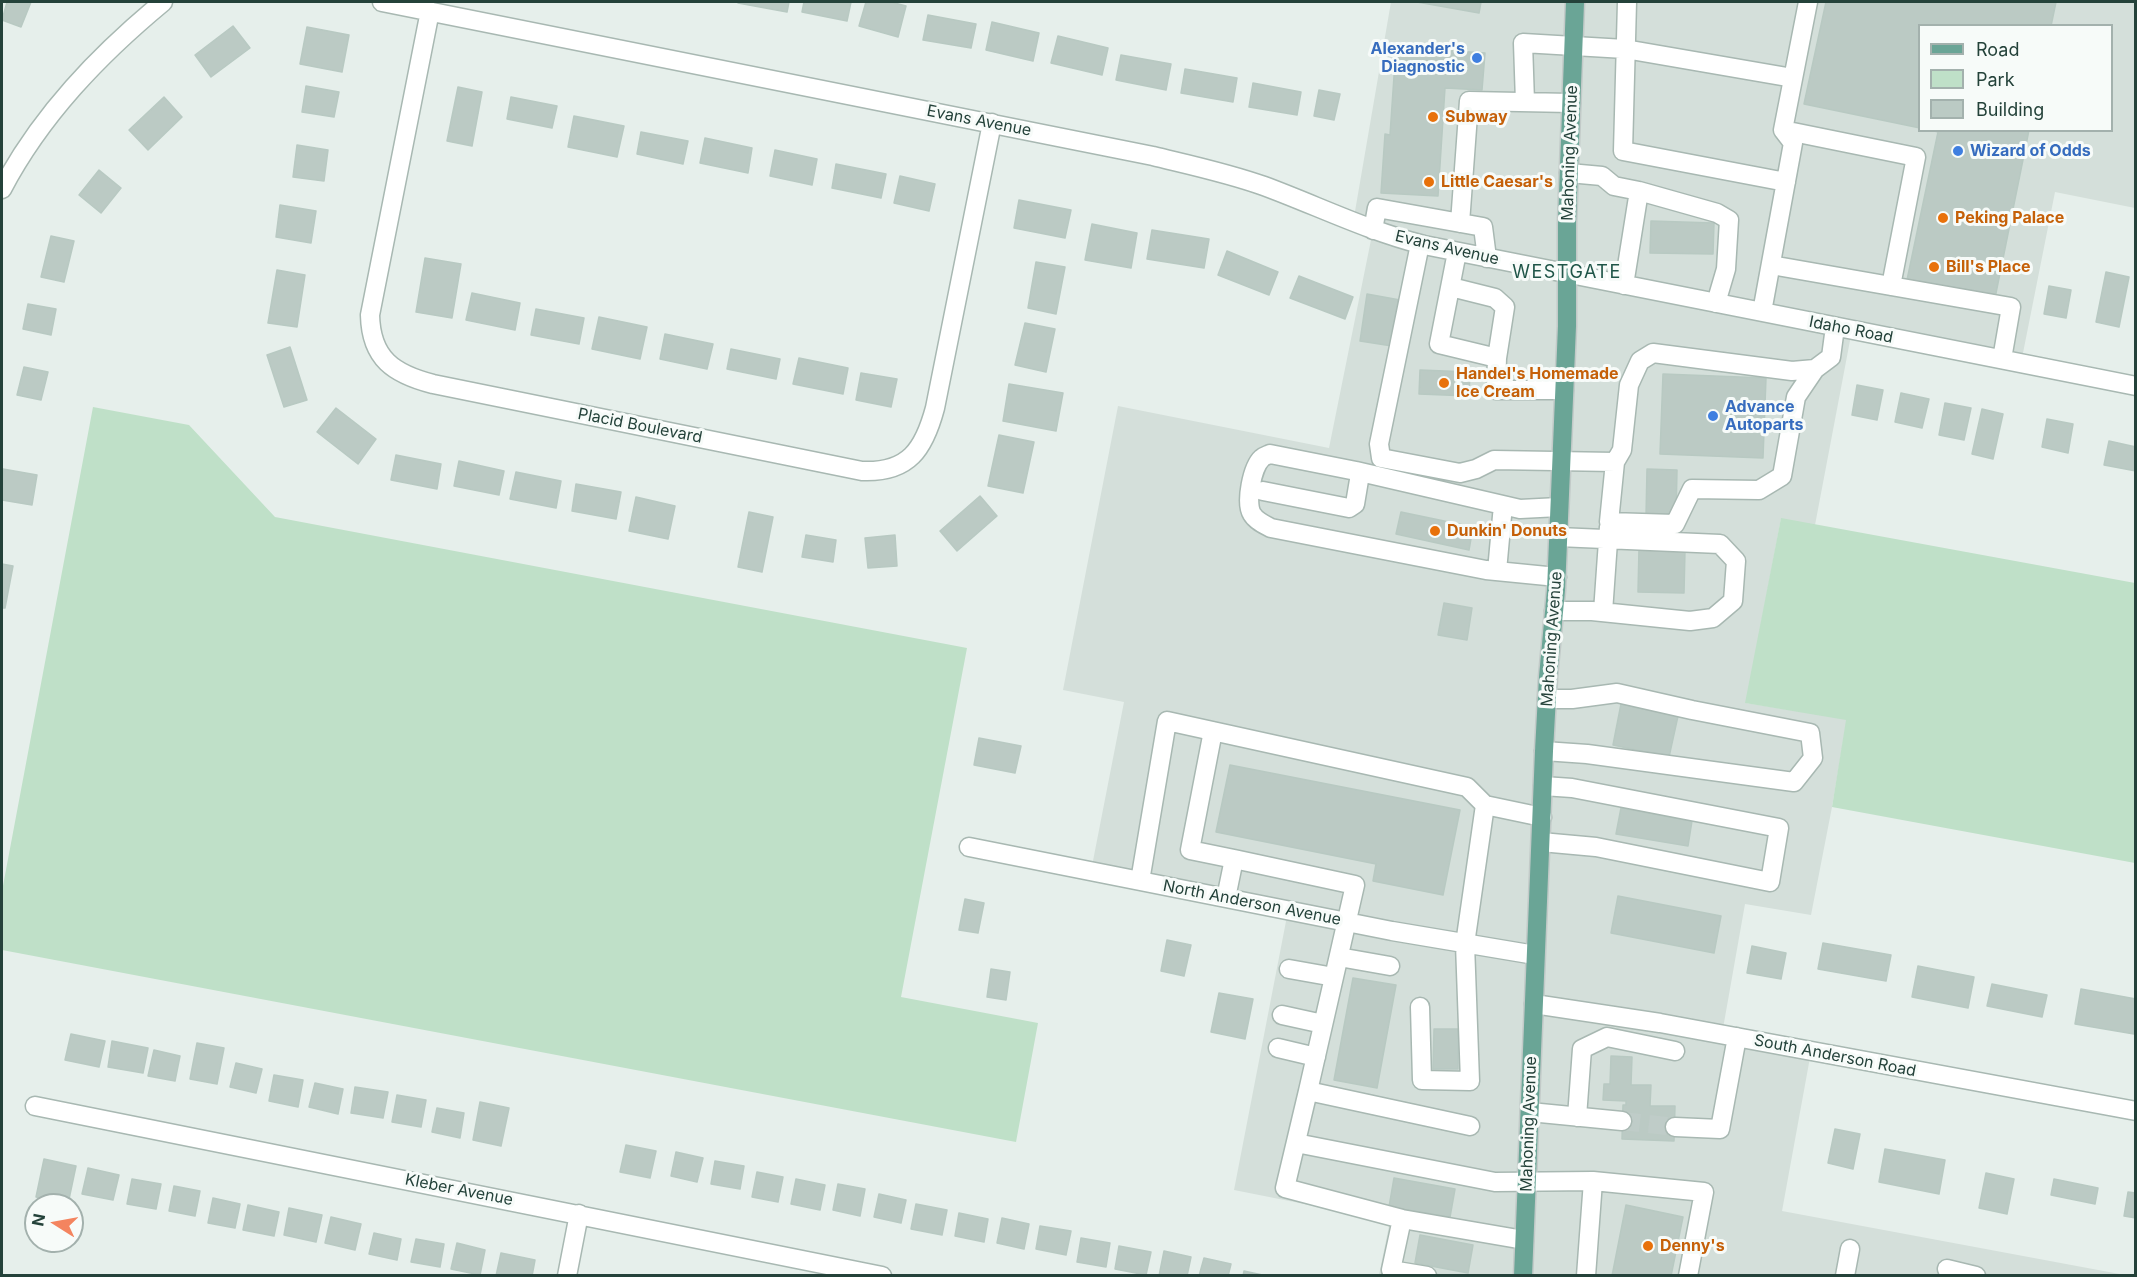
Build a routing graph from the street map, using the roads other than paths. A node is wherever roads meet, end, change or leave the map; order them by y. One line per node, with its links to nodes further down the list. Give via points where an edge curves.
1 (163, 2): 18 (street, via 83,74 33,138)
2 (382, 2): 6 (street, Evans Avenue)
3 (1575, 2): 7 (main road, Mahoning Avenue)
4 (1627, 2): 8 (street)
5 (1808, 2): 9 (street)
6 (430, 11): 12 (street, Evans Avenue); 12 (street, Placid Boulevard, via 370,315 370,330 383,359 412,379 433,384 839,467 873,472 890,469 908,460 928,434)
7 (1573, 47): 8 (street); 10 (street, via 1523,43); 11 (main road, Mahoning Avenue)
8 (1625, 49): 9 (street); 14 (street)
9 (1793, 78): 13 (street)
10 (1525, 102): 11 (street); 20 (street, via 1469,101)
11 (1571, 103): 15 (main road, Mahoning Avenue)
12 (992, 123): 21 (street, Evans Avenue, via 1230,175)
13 (1783, 130): 17 (street, via 1794,143); 28 (street, via 1916,157)
14 (1623, 151): 16 (street); 17 (street)
15 (1569, 173): 16 (street); 26 (main road, Mahoning Avenue)
16 (1602, 176): 19 (street, via 1614,186)
17 (1786, 182): 25 (street)
18 (2, 189)
19 (1639, 191): 27 (street); 30 (street, via 1729,220 1726,269)
20 (1460, 223): 21 (street, via 1377,208); 24 (street, via 1483,227)
21 (1373, 230): 22 (street, Evans Avenue)
22 (1420, 244): 23 (street, Evans Avenue); 38 (street, via 1379,444 1381,458 1460,473 1494,460)
23 (1457, 252): 24 (street, Evans Avenue); 29 (street)
24 (1487, 258): 26 (street, Evans Avenue)
25 (1771, 265): 28 (street); 31 (street)
26 (1567, 274): 27 (street, Idaho Road); 37 (main road, Mahoning Avenue)
27 (1624, 285): 30 (street, Idaho Road)
28 (1890, 286): 34 (street, via 2011,307)
29 (1450, 287): 33 (street, via 1495,298 1505,307); 33 (street, via 1439,345)
30 (1716, 303): 31 (street, Idaho Road)
31 (1762, 312): 32 (street, Idaho Road)
32 (1835, 327): 34 (street, Idaho Road); 35 (street, via 1831,357)
33 (1497, 358): 37 (street, via 1496,390)
34 (2002, 360): 36 (street, Idaho Road)
35 (1815, 369): 39 (street, via 1792,371 1653,353 1640,361 1629,385 1622,450); 45 (street, via 1796,397 1782,476 1758,489 1692,489 1675,524)
36 (2136, 386)
37 (1564, 390): 38 (main road, Mahoning Avenue)
38 (1562, 462): 39 (street); 44 (main road, Mahoning Avenue)
39 (1615, 462): 45 (street)
40 (1389, 479): 41 (street, via 1382,485); 43 (street); 47 (street, via 1270,454 1255,468 1248,502 1252,514 1271,528)
41 (1359, 480): 42 (street, via 1275,464 1267,474); 42 (street, via 1355,504 1349,508)
42 (1263, 492): 47 (street, via 1260,507 1277,519 1481,562)
43 (1503, 505): 44 (street, via 1520,509); 47 (street)
44 (1559, 507): 46 (main road, Mahoning Avenue)
45 (1613, 533): 46 (street); 50 (street); 50 (street, via 1720,544 1736,561 1733,601 1713,618 1690,621)
46 (1558, 537): 48 (main road, Mahoning Avenue)
47 (1491, 571): 48 (street)
48 (1557, 577): 49 (main road, Mahoning Avenue)
49 (1554, 611): 50 (street); 51 (main road, Mahoning Avenue)
50 (1603, 612)
51 (1547, 699): 53 (main road, Mahoning Avenue); 53 (street, via 1617,693 1810,733 1813,758 1794,782)
52 (1213, 731): 55 (street, via 1467,787); 59 (street, via 1190,850); 60 (street, via 1167,721)
53 (1544, 751): 54 (main road, Mahoning Avenue)
54 (1543, 786): 56 (main road, Mahoning Avenue); 57 (street, via 1572,788 1779,828 1770,882 1596,847)
55 (1485, 805): 56 (street); 63 (street)
56 (1542, 817): 57 (main road, Mahoning Avenue)
57 (1541, 842): 64 (main road, Mahoning Avenue)
58 (969, 846): 60 (street, North Anderson Avenue)
59 (1234, 859): 61 (street); 62 (street, via 1355,885)
60 (1140, 881): 61 (street, North Anderson Avenue)
61 (1226, 898): 62 (street, North Anderson Avenue)
62 (1346, 922): 63 (street, North Anderson Avenue); 65 (street)
63 (1465, 944): 64 (street, North Anderson Avenue); 70 (street, via 1470,1081 1422,1080)
64 (1535, 955): 69 (main road, Mahoning Avenue)
65 (1339, 957): 66 (street); 68 (street)
66 (1390, 966)
67 (1289, 969): 68 (street)
68 (1334, 977): 73 (street)
69 (1534, 1004): 71 (street, South Anderson Road); 82 (main road, Mahoning Avenue)
70 (1420, 1007)
71 (1608, 1014): 74 (street); 75 (street, South Anderson Road)
72 (1282, 1015): 73 (street)
73 (1323, 1024): 78 (street)
74 (1607, 1037): 77 (street); 83 (street, via 1582,1049)
75 (1737, 1037): 81 (street, South Anderson Road); 86 (street, via 1720,1130)
76 (1278, 1048): 78 (street)
77 (1675, 1050)
78 (1316, 1057): 79 (street)
79 (1308, 1091): 85 (street); 87 (street)
80 (35, 1106): 90 (street, Kleber Avenue)
81 (2136, 1111)
82 (1530, 1112): 83 (street); 89 (main road, Mahoning Avenue)
83 (1577, 1116): 84 (street)
84 (1622, 1121)
85 (1470, 1126)
86 (1675, 1127)
87 (1296, 1143): 89 (street, via 1495,1182); 91 (street, via 1285,1188)
88 (1593, 1181): 89 (street); 99 (street); 100 (street, via 1704,1192)
89 (1527, 1183): 92 (main road, Mahoning Avenue)
90 (579, 1214): 95 (street); 96 (street, Kleber Avenue)
91 (1402, 1219): 92 (street); 97 (street, via 1390,1270)
92 (1524, 1240): 98 (main road, Mahoning Avenue)
93 (1850, 1249): 101 (street)
94 (1947, 1269): 102 (street)
95 (567, 1275)
96 (882, 1275)
97 (1427, 1275)
98 (1523, 1275)
99 (1586, 1275)
100 (1688, 1275)
101 (1845, 1275)
102 (1976, 1275)

